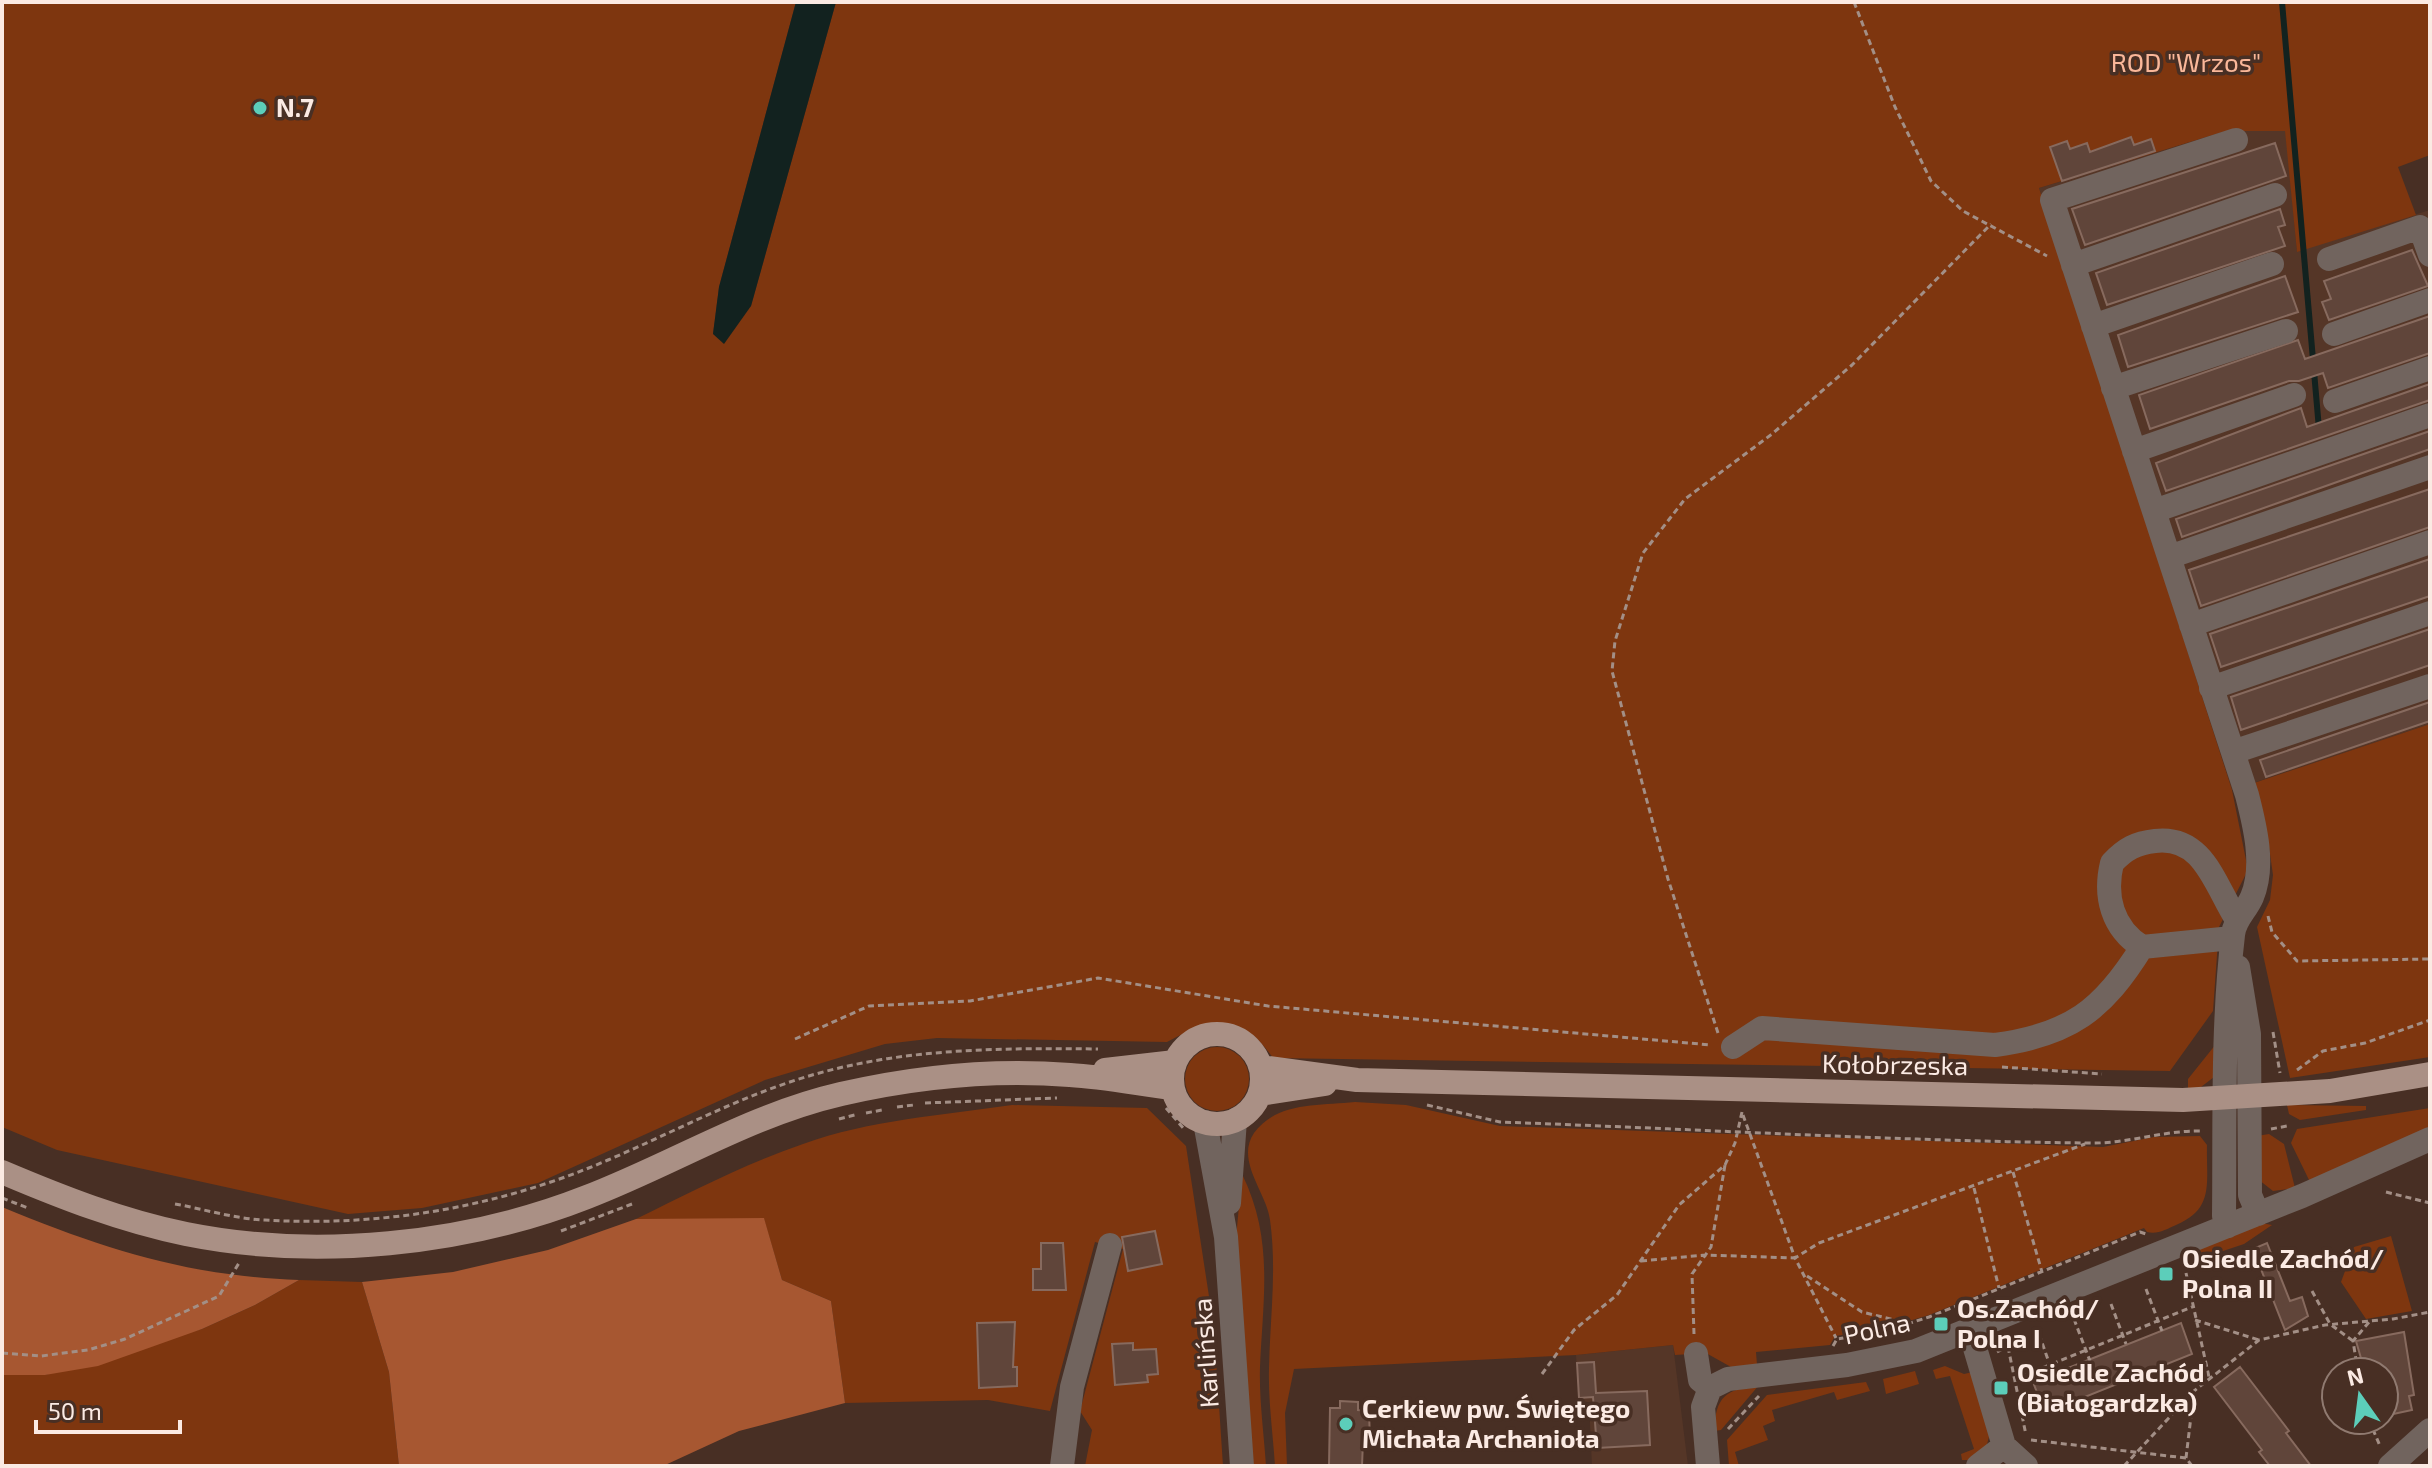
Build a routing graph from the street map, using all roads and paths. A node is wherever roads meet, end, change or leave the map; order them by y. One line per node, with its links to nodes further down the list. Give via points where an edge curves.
1 (1854, 2): 4 (path, via 1931,181 1963,211)
2 (2236, 140): 8 (street, via 2052,200)
3 (2275, 195): 8 (street)
4 (1991, 224): 8 (path); 36 (path, via 1852,365 1685,499 1643,553 1615,641 1612,671 1664,864 1720,1038)
5 (2425, 225): 6 (street); 7 (street)
6 (2430, 255)
7 (2329, 259)
8 (2063, 262): 11 (street)
9 (2272, 264): 11 (street)
10 (2430, 300): 13 (street)
11 (2093, 326): 15 (street)
12 (2286, 331): 15 (street)
13 (2334, 334)
14 (2430, 368): 17 (street)
15 (2113, 388): 19 (street)
16 (2294, 395): 19 (street)
17 (2335, 401)
18 (2430, 415): 21 (street)
19 (2134, 451): 21 (street)
20 (2430, 467): 23 (street)
21 (2154, 511): 23 (street)
22 (2430, 542): 25 (street)
23 (2169, 557): 25 (street)
24 (2430, 613): 27 (street)
25 (2191, 625): 27 (street)
26 (2430, 686): 28 (street)
27 (2211, 688): 28 (street)
28 (2233, 752): 30 (street, via 2258,856 2253,894)
29 (2267, 912): 32 (path, via 2272,932 2297,961)
30 (2234, 934): 31 (street); 31 (street, via 2204,860 2188,844 2159,840 2134,845 2112,863 2109,894 2121,928); 47 (street, via 2244,990)
31 (2142, 947): 36 (street, via 2103,1001 2078,1022 2027,1041 1995,1045 1762,1028)
32 (2430, 959)
33 (2430, 1020): 40 (path, via 2365,1043 2323,1051)
34 (2273, 1032): 44 (path)
35 (795, 1039): 36 (path, via 869,1006 970,1001 1098,978 1284,1008)
36 (1733, 1047)
37 (1098, 1049): 63 (path, via 944,1052 827,1071 713,1111 540,1187 436,1212 263,1220)
38 (1175, 1062): 39 (main road, via 1191,1042 1214,1034 1249,1046); 42 (main road); 45 (main road)
39 (1261, 1067): 43 (main road, Kołobrzeska); 46 (main road)
40 (2292, 1074)
41 (2430, 1074): 47 (main road, Kołobrzeska, via 2330,1091)
42 (1071, 1075): 45 (main road); 58 (main road, via 966,1075 839,1095 744,1125 551,1210 404,1240 304,1246 186,1234 62,1198)
43 (1357, 1080): 46 (main road, Kołobrzeska); 48 (main road, Kołobrzeska)
44 (2281, 1081)
45 (1173, 1088): 51 (main road, via 1181,1106)
46 (1260, 1094): 50 (main road)
47 (2237, 1098): 48 (main road, Kołobrzeska); 64 (street, via 2250,1195); 65 (street, via 2224,1216)
48 (1741, 1100): 53 (path); 54 (path)
49 (1420, 1103): 53 (path, via 1500,1122)
50 (1235, 1120): 51 (main road); 66 (street, Karlińska)
51 (1205, 1122): 66 (street, Karlińska)
52 (2213, 1131): 56 (path, via 2155,1132)
53 (1738, 1132): 54 (path); 57 (path)
54 (1750, 1132): 56 (path); 70 (path)
55 (2430, 1139): 64 (street, Polna)
56 (2087, 1143): 59 (path)
57 (1725, 1165): 69 (path, via 1711,1247); 72 (path, via 1679,1205)
58 (2, 1172)
59 (2013, 1172): 60 (path); 73 (path)
60 (1974, 1188): 70 (path, via 1819,1243); 76 (path)
61 (2386, 1192): 62 (path)
62 (2430, 1203)
63 (175, 1204)
64 (2258, 1214): 65 (street, Polna)
65 (2228, 1226): 88 (street, Polna)
66 (1226, 1237): 117 (street, Karlińska)
67 (2154, 1238): 73 (path, via 2140,1232)
68 (1110, 1245): 116 (street, via 1072,1387)
69 (1705, 1255): 70 (path); 72 (path); 100 (path, via 1692,1274)
70 (1795, 1258): 75 (path)
71 (241, 1260): 99 (path, via 219,1296 125,1339 41,1356)
72 (1641, 1261): 104 (path, via 1617,1295 1574,1330)
73 (2042, 1272): 76 (path)
74 (2186, 1273): 80 (path)
75 (1803, 1274): 86 (path, via 1862,1312); 92 (path)
76 (1999, 1289): 86 (path)
77 (2146, 1289): 84 (path)
78 (2312, 1291): 87 (path)
79 (2111, 1304): 91 (path)
80 (2192, 1307): 83 (path); 84 (path)
81 (2430, 1312): 85 (path)
82 (2074, 1319): 98 (path)
83 (2195, 1320): 93 (path); 106 (path)
84 (2158, 1321): 89 (path); 91 (path)
85 (2370, 1321): 87 (path); 94 (path)
86 (1911, 1323): 92 (path)
87 (2330, 1324): 93 (path); 94 (path)
88 (1970, 1331): 108 (street, Polna, via 1893,1357 1728,1379); 112 (street)
89 (2162, 1331)
90 (2039, 1334): 103 (path)
91 (2123, 1335): 95 (path); 98 (path)
92 (1837, 1339): 97 (path, via 1832,1348)
93 (2259, 1340): 106 (path)
94 (2353, 1341): 101 (path)
95 (2126, 1344)
96 (2008, 1346): 107 (path)
97 (1821, 1349)
98 (2086, 1350): 102 (path); 103 (path)
99 (2, 1353)
100 (1696, 1354): 108 (street, via 1700,1380)
101 (2355, 1356)
102 (2090, 1361)
103 (2050, 1365): 105 (path); 107 (path)
104 (1542, 1374)
105 (2053, 1374)
106 (2209, 1377): 109 (path)
107 (2015, 1379): 112 (path)
108 (1710, 1388): 118 (street, via 1703,1407)
109 (2194, 1391): 113 (path); 114 (path)
110 (2430, 1430): 115 (street)
111 (2376, 1436): 115 (path)
112 (2021, 1449): 113 (path); 119 (street)
113 (2137, 1452): 114 (path); 120 (path)
114 (2186, 1458): 121 (path)
115 (2387, 1460)
116 (1062, 1466)
117 (1242, 1466)
118 (1708, 1466)
119 (1978, 1466)
120 (2124, 1466)
121 (2192, 1466)

